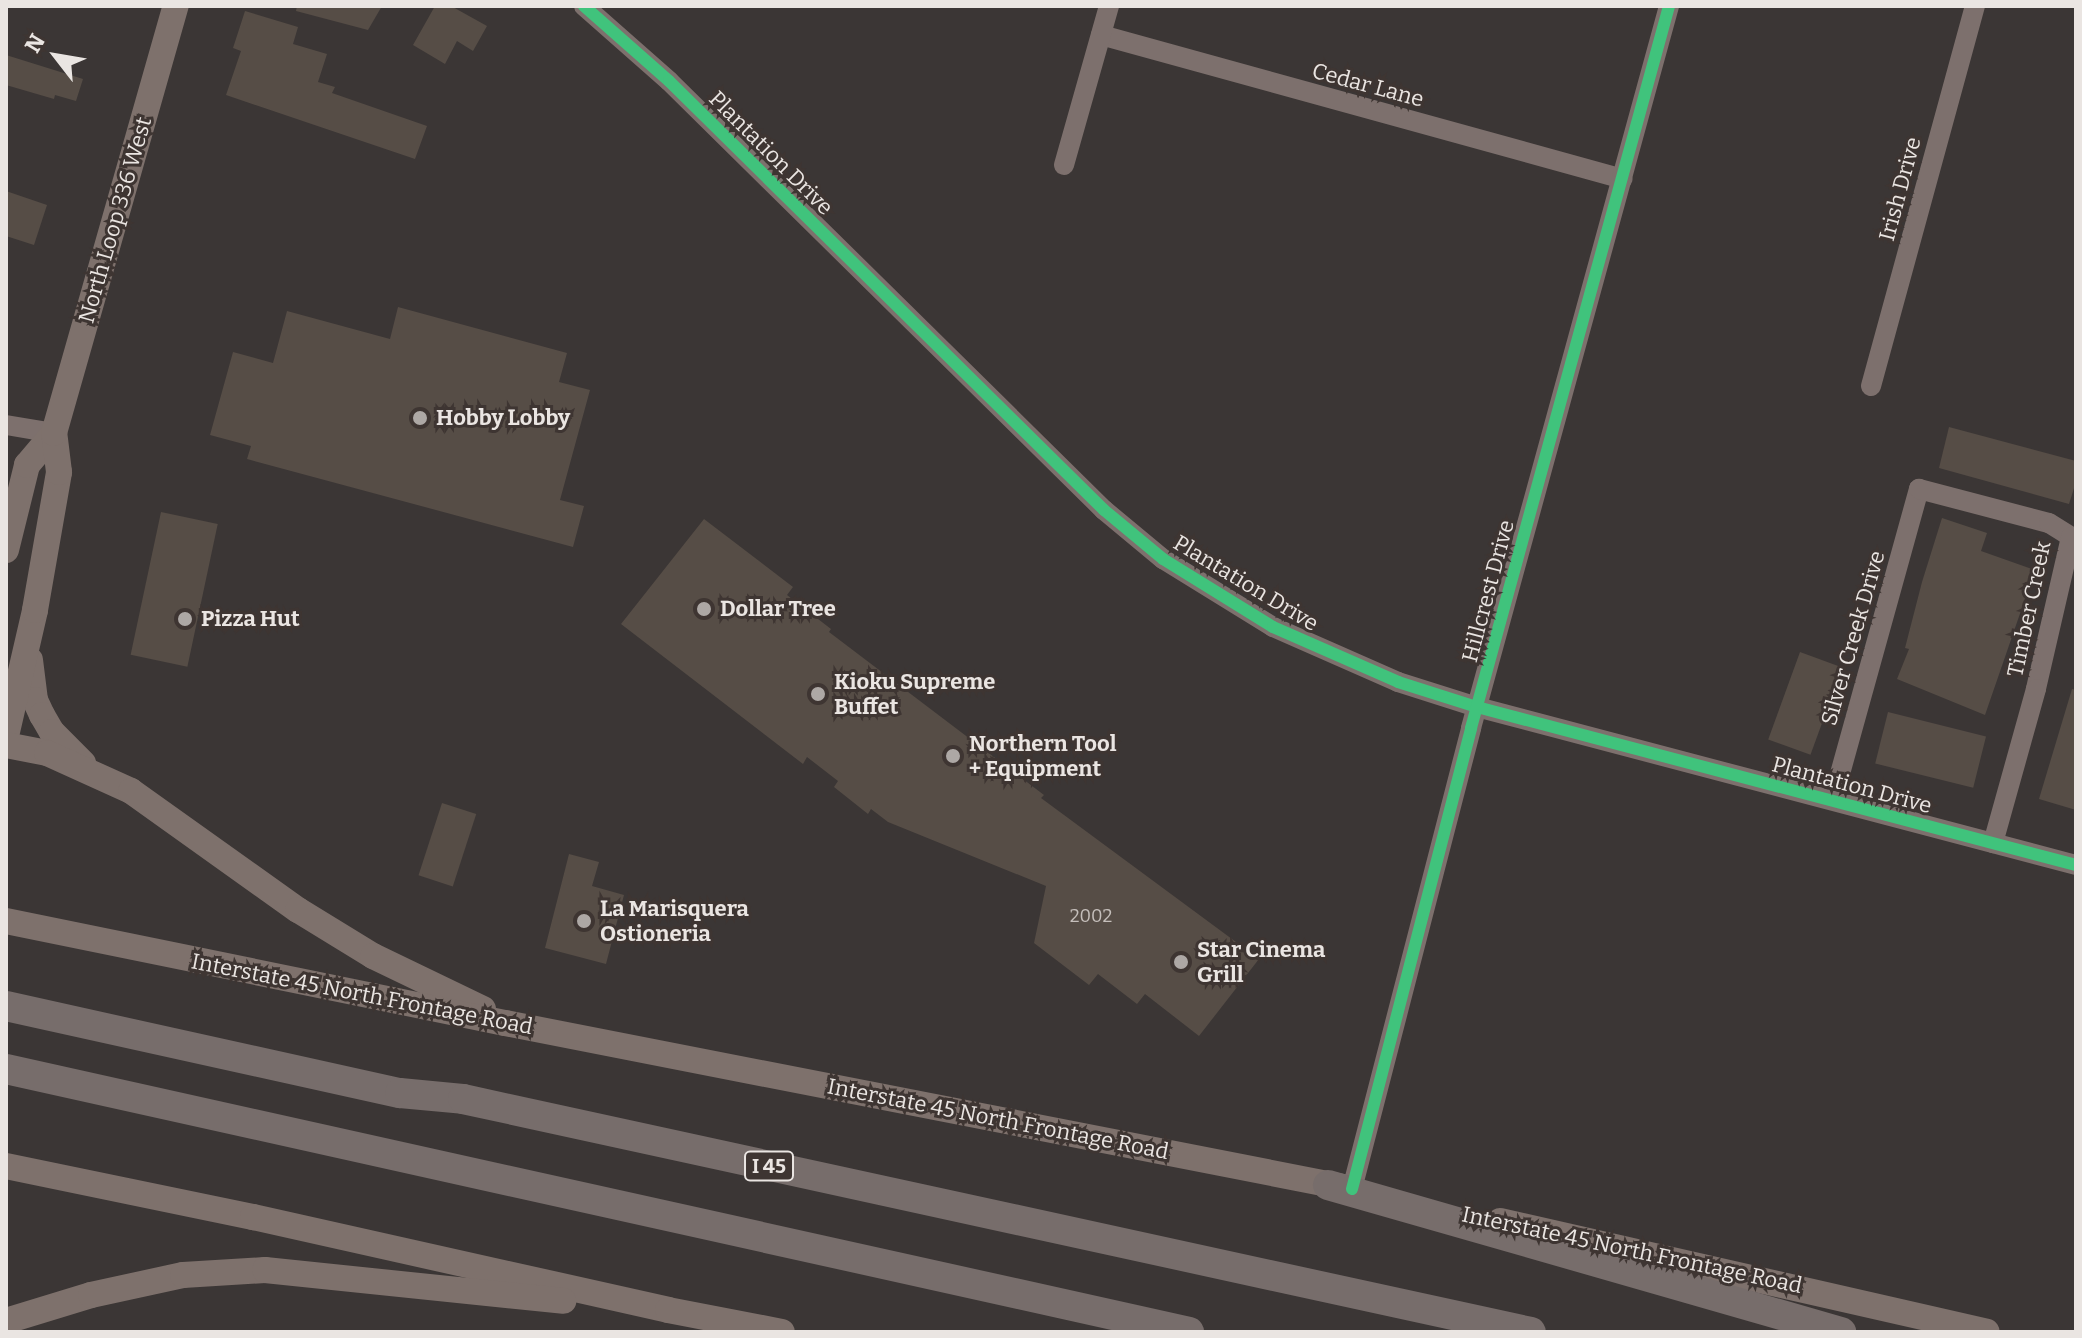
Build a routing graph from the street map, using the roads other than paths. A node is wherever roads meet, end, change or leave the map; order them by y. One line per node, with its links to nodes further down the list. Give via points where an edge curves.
1 (176, 6): 11 (main road, North Loop 336 West)
2 (584, 6): 15 (street, Plantation Drive, via 669,81 1104,510 1163,559 1273,627 1326,652)
3 (1109, 6): 6 (street)
4 (1669, 6): 8 (street, Hillcrest Drive)
5 (1975, 6): 9 (street, Irish Drive)
6 (1101, 35): 7 (street); 8 (street, Cedar Lane)
7 (1064, 165)
8 (1623, 179): 15 (street, Hillcrest Drive)
9 (1871, 386)
10 (6, 425): 11 (street)
11 (54, 433): 13 (main road, North Loop 336 West, via 27,465); 14 (main road, North Loop 336 West, via 59,472)
12 (1919, 489): 19 (street, Silver Creek Drive); 20 (street, Timber Creek, via 2049,523 2071,537)
13 (6, 550)
14 (28, 641): 16 (main road, North Loop 336 West); 18 (main road, via 35,700 42,715)
15 (1477, 707): 19 (street, Plantation Drive); 27 (street, Hillcrest Drive)
16 (6, 736)
17 (6, 745): 18 (main road)
18 (88, 769): 24 (main road, via 131,791 298,910 373,956)
19 (1833, 799): 20 (street, Plantation Drive)
20 (1993, 843): 21 (street, Plantation Drive)
21 (2076, 865)
22 (6, 921): 24 (main road, Interstate 45 North Frontage Road)
23 (6, 1006): 32 (highway, I 45, via 400,1093 463,1099)
24 (505, 1023): 27 (main road, Interstate 45 North Frontage Road)
25 (6, 1069): 31 (highway)
26 (6, 1166): 28 (main road)
27 (1340, 1187): 33 (highway); 34 (main road, Interstate 45 North Frontage Road)
28 (668, 1310): 29 (main road, via 265,1270 183,1275); 30 (main road)
29 (6, 1321)
30 (782, 1332)
31 (1189, 1332)
32 (1531, 1332)
33 (1841, 1332)
34 (1987, 1332)

